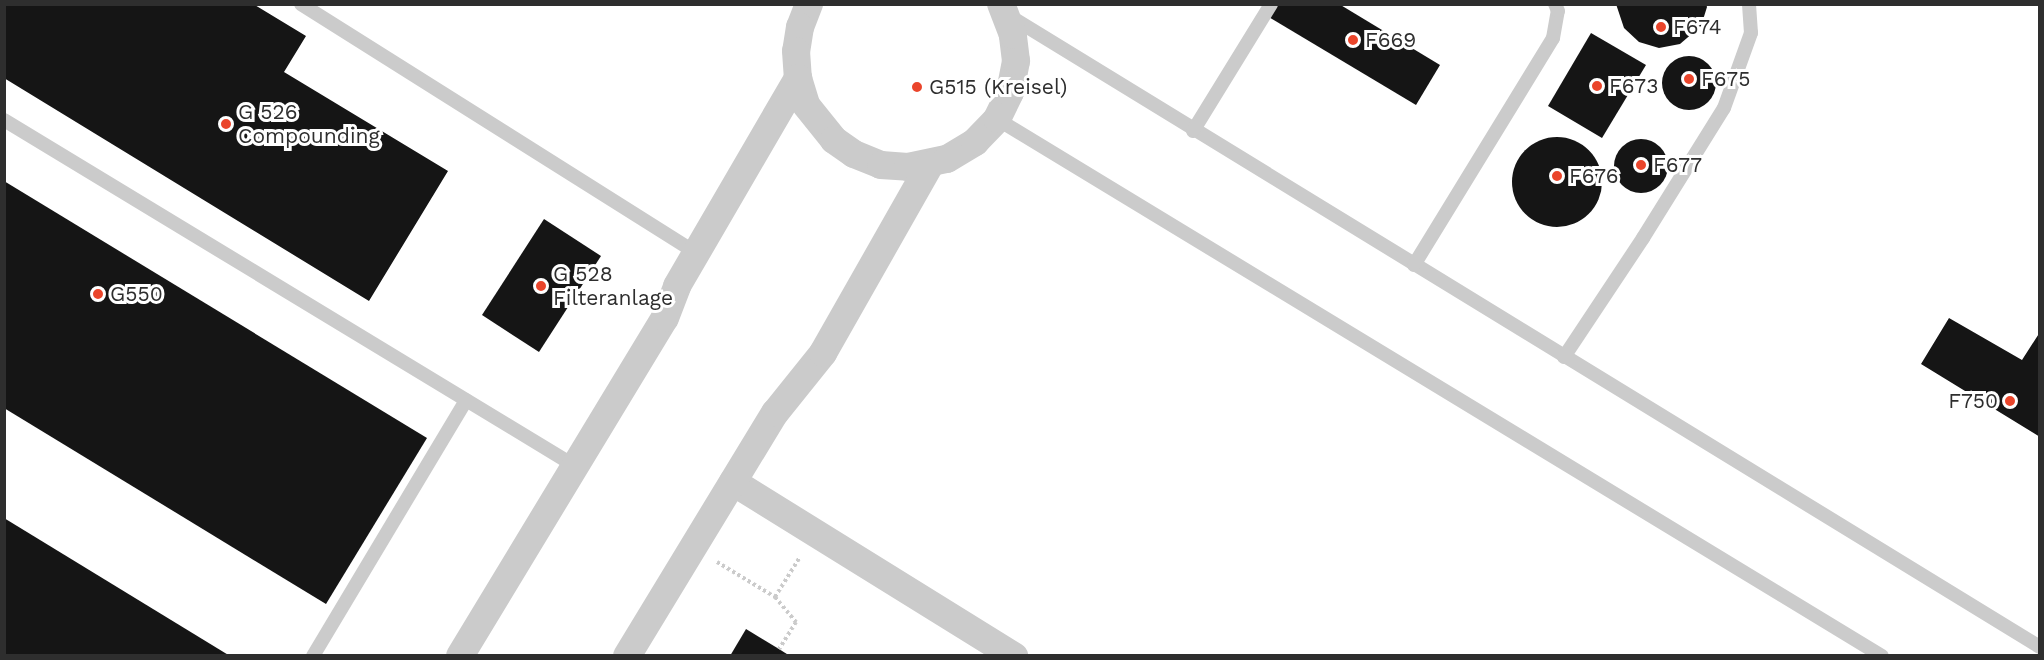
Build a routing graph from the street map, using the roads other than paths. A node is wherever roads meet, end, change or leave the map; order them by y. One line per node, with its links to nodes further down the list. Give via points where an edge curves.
1 (301, 4): 12 (lane)
2 (1271, 4): 10 (lane)
3 (1555, 4): 13 (lane, via 1558,11 1553,38)
4 (1749, 4): 14 (lane, via 1751,33 1724,108)
5 (808, 5): 7 (street, via 796,51)
6 (1004, 9): 8 (street, via 1016,61 1010,92); 10 (lane)
7 (798, 78): 11 (street, via 806,105 816,121 854,154 881,165); 12 (street)
8 (997, 119): 11 (street, via 975,142); 23 (lane)
9 (4, 120): 15 (lane)
10 (1193, 130): 13 (lane)
11 (930, 165): 17 (street, via 823,353 775,413)
12 (696, 253): 16 (street, via 665,318)
13 (1414, 265): 14 (lane)
14 (1564, 357): 18 (lane)
15 (466, 400): 16 (lane); 19 (lane)
16 (575, 466): 20 (street)
17 (734, 482): 21 (street); 22 (street)
18 (2040, 647)
19 (313, 656)
20 (460, 656)
21 (627, 656)
22 (1014, 656)
23 (1882, 656)

